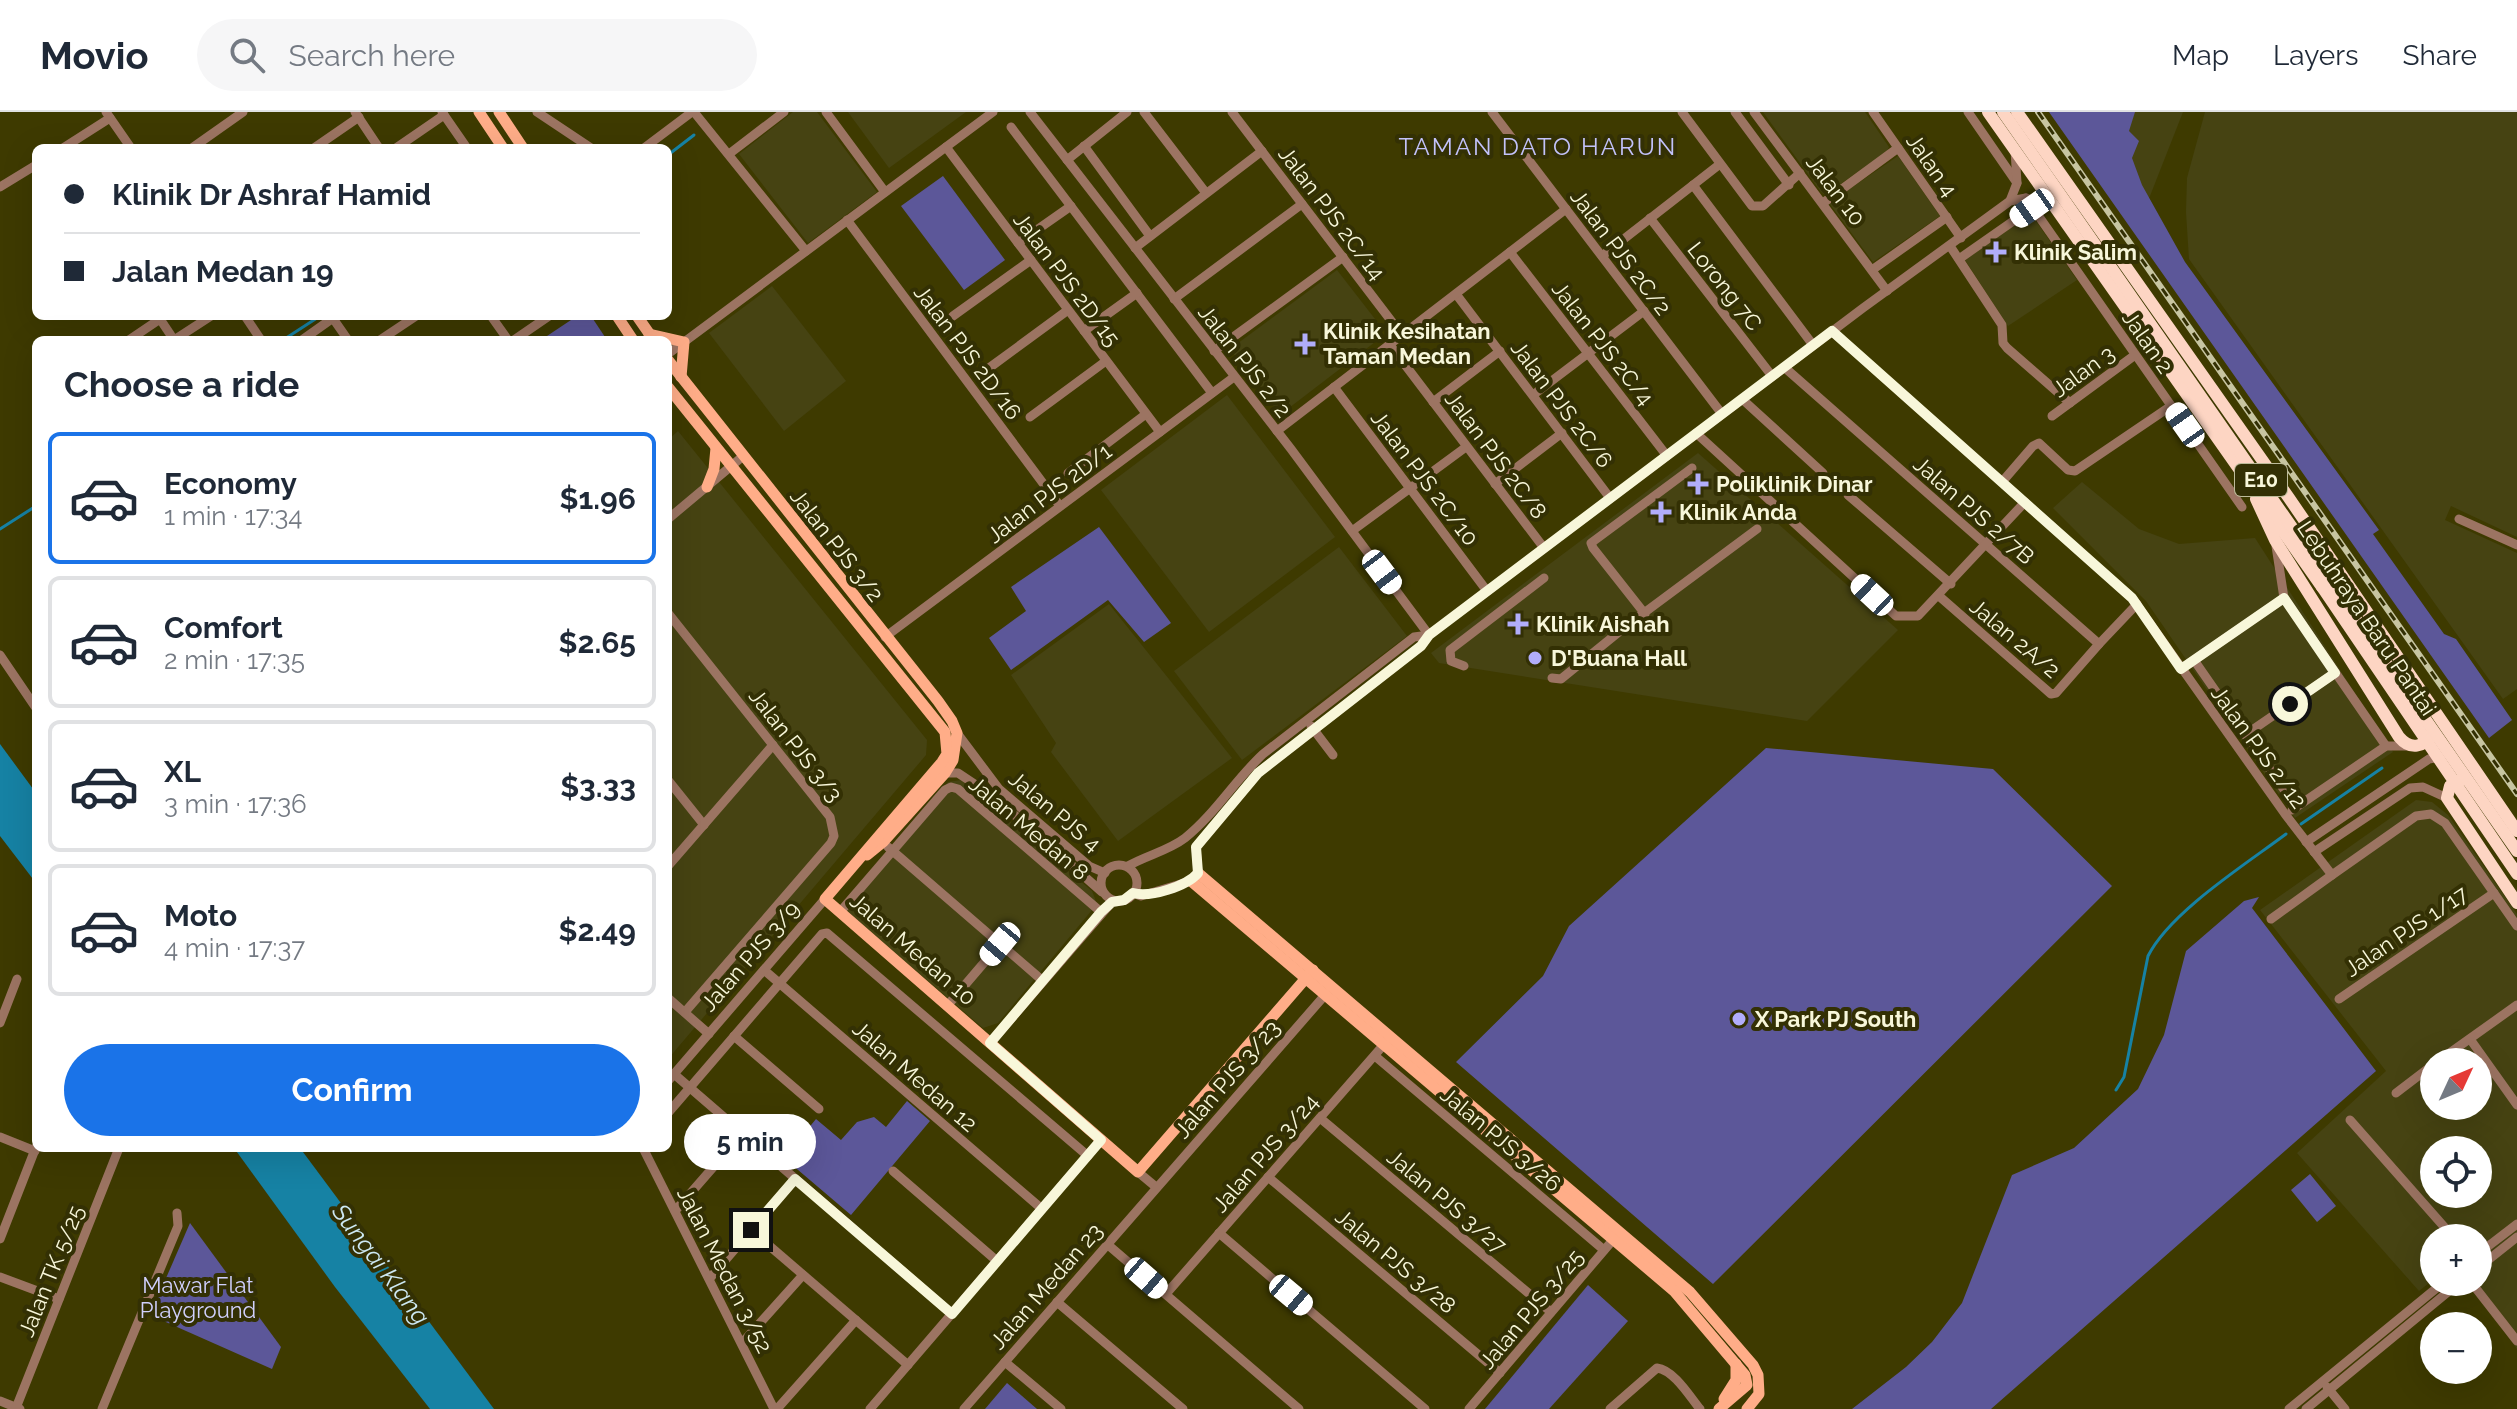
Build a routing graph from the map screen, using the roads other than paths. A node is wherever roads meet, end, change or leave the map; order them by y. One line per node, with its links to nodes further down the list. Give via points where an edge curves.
1 (243, 112): 29 (street)
2 (479, 112): 34 (main road)
3 (499, 112): 26 (main road)
4 (537, 112): 36 (street)
5 (693, 112): 37 (street); 43 (street)
6 (784, 112): 43 (street)
7 (826, 112): 52 (street)
8 (993, 112): 39 (street)
9 (1030, 112): 44 (street, Jalan PJS 2/2)
10 (1127, 112): 38 (street)
11 (1144, 112): 53 (street)
12 (1232, 112): 42 (street, Jalan PJS 2C/14)
13 (1492, 112): 61 (street, Jalan PJS 2C/2)
14 (1682, 112): 45 (street)
15 (1735, 112): 50 (street)
16 (1754, 112): 47 (street, Jalan 10)
17 (1873, 112): 40 (street, Jalan 4)
18 (1968, 112): 48 (street)
19 (1988, 112): 41 (highway, Lebuhraya Baru Pantai / E10)
20 (2003, 112): 193 (highway, Lebuhraya Baru Pantai / E10, bridge)
21 (2017, 112): 173 (highway)
22 (443, 114): 32 (street); 33 (street)
23 (108, 115): 27 (street); 28 (street)
24 (357, 115): 30 (street); 31 (street)
25 (1011, 127): 58 (street)
26 (512, 131): 34 (main road, via 502,127); 35 (main road)
27 (68, 144)
28 (128, 144)
29 (198, 144)
30 (319, 144)
31 (376, 144)
32 (402, 144)
33 (464, 144)
34 (500, 144)
35 (520, 144)
36 (585, 144)
37 (649, 144)
38 (1084, 146): 44 (street); 65 (street)
39 (946, 147): 52 (street); 67 (street, Jalan PJS 2D/15)
40 (1898, 148): 56 (street); 62 (street, Jalan 4)
41 (2015, 149): 48 (street); 60 (highway, Lebuhraya Baru Pantai / E10)
42 (1262, 151): 53 (street); 57 (street, Jalan PJS 2C/14)
43 (729, 154): 70 (street)
44 (1067, 160): 69 (street, Jalan PJS 2/2)
45 (1720, 164): 49 (street); 50 (street, via 1756,208)
46 (32, 167): 51 (street)
47 (1800, 173): 50 (street); 56 (street, Jalan 10)
48 (2017, 183): 55 (street)
49 (1693, 185): 63 (street); 100 (street)
50 (1789, 185)
51 (0, 187)
52 (885, 192): 64 (street)
53 (1206, 193): 65 (street)
54 (2026, 198): 55 (street); 59 (street, Jalan 2); 60 (street)
55 (2010, 201): 66 (street)
56 (1823, 203): 76 (street, Jalan 10)
57 (1302, 204): 73 (street, Jalan PJS 2C/14); 80 (street)
58 (1071, 206): 67 (street); 78 (street)
59 (2032, 208): 74 (street); 105 (street, Jalan 2)
60 (2057, 208): 139 (highway, Lebuhraya Baru Pantai / E10)
61 (1566, 209): 71 (street); 72 (street, Jalan PJS 2C/2)
62 (1947, 217): 66 (street, Jalan 4); 76 (street)
63 (1650, 218): 72 (street); 110 (street, Lorong 7C)
64 (847, 220): 70 (street); 145 (street, Jalan PJS 2D/16)
65 (1150, 236): 69 (street)
66 (1961, 238): 68 (street)
67 (1018, 243): 75 (street, Jalan PJS 2D/15)
68 (1950, 246): 74 (street); 77 (street)
69 (1135, 248): 80 (street, Jalan PJS 2/2)
70 (806, 251): 98 (street)
71 (1510, 252): 79 (street); 104 (street, Jalan PJS 2C/4)
72 (1602, 256): 82 (street, Jalan PJS 2C/2)
73 (1343, 257): 91 (street, Jalan PJS 2C/14); 101 (street)
74 (1959, 259): 119 (street, via 2002,325 2003,343)
75 (1031, 260): 81 (street, Jalan PJS 2D/15); 83 (street)
76 (1872, 270): 77 (street, Jalan 10)
77 (1887, 291): 90 (street)
78 (1137, 293): 89 (street); 115 (street)
79 (1456, 294): 91 (street); 102 (street, Jalan PJS 2C/6)
80 (1174, 299): 101 (street, Jalan PJS 2/2)
81 (1068, 310): 89 (street, Jalan PJS 2D/15); 109 (street)
82 (1644, 311): 104 (street); 122 (street, Jalan PJS 2C/2)
83 (953, 316)
84 (156, 320): 92 (street)
85 (205, 320): 93 (street)
86 (328, 320): 94 (street)
87 (410, 320): 95 (street)
88 (543, 320): 96 (street)
89 (1084, 331): 106 (street, Jalan PJS 2D/15)
90 (1832, 331): 100 (street); 137 (street, Jalan PJS 2/12)
91 (1402, 335): 99 (street)
92 (134, 336)
93 (180, 336)
94 (307, 336)
95 (386, 336)
96 (520, 336)
97 (672, 340): 98 (main road)
98 (684, 342): 103 (street); 111 (main road)
99 (1390, 345): 113 (street); 118 (street, Jalan PJS 2C/8)
100 (1813, 345): 108 (street)
101 (1214, 351): 112 (street, Jalan PJS 2/2)
102 (1500, 351): 116 (street, Jalan PJS 2C/6); 118 (street)
103 (672, 353)
104 (1588, 353): 116 (street); 131 (street, Jalan PJS 2C/4)
105 (2135, 355): 119 (street, Jalan 3); 120 (street, Jalan 2)
106 (1106, 361): 121 (street, Jalan PJS 2D/15); 124 (street)
107 (672, 363): 111 (main road, Jalan PJS 3/2)
108 (1784, 367): 110 (street); 153 (street, Jalan PJS 2/7B)
109 (989, 368)
110 (1772, 376): 117 (street)
111 (681, 377): 132 (main road, Jalan PJS 3/2)
112 (1234, 377): 115 (street, Jalan PJS 2D/1); 125 (street, Jalan PJS 2/2)
113 (1334, 387): 125 (street); 141 (street, Jalan PJS 2C/10)
114 (672, 392): 130 (main road, Jalan PJS 3/2)
115 (1212, 393): 126 (street, Jalan PJS 2D/1)
116 (1533, 395): 127 (street, Jalan PJS 2C/6)
117 (1742, 399): 122 (street); 136 (street)
118 (1433, 402): 129 (street, Jalan PJS 2C/8)
119 (2070, 403): 123 (street, Jalan 3)
120 (2171, 406): 137 (street, via 2075,471 2039,443); 146 (street, Jalan 2)
121 (1146, 414): 126 (street, Jalan PJS 2D/15); 135 (street)
122 (1722, 414): 128 (street)
123 (2052, 416)
124 (1030, 417)
125 (1277, 431): 150 (street, Jalan PJS 2/2)
126 (1160, 432): 145 (street, Jalan PJS 2D/1)
127 (1562, 433): 138 (street); 143 (street, Jalan PJS 2C/6)
128 (1696, 433): 131 (street); 158 (street, via 1894,615 1917,617)
129 (1466, 447): 138 (street, Jalan PJS 2C/8); 141 (street)
130 (716, 448): 133 (main road, Jalan PJS 3/2); 140 (main road)
131 (1667, 456): 143 (street)
132 (742, 457): 133 (street); 164 (main road, Jalan PJS 3/2)
133 (731, 467): 140 (street); 181 (main road, Jalan PJS 3/2, via 945,732)
134 (1692, 468): 161 (street, via 1591,543)
135 (1068, 473)
136 (1823, 473)
137 (2002, 482): 144 (street, Jalan PJS 2/12)
138 (1495, 484): 154 (street, Jalan PJS 2C/8)
139 (2252, 486): 151 (highway); 199 (highway, Lebuhraya Baru Pantai / E10, bridge)
140 (707, 487): 147 (street)
141 (1410, 488): 150 (street); 157 (street, Jalan PJS 2C/10)
142 (1848, 495): 156 (street)
143 (1610, 498): 154 (street)
144 (2025, 502): 153 (street); 160 (street, Jalan PJS 2/12)
145 (1060, 506): 164 (street, Jalan PJS 2D/1)
146 (2242, 507)
147 (672, 516)
148 (2459, 519): 152 (street)
149 (1757, 529): 161 (street)
150 (1352, 531): 163 (street, Jalan PJS 2/2)
151 (2275, 540): 159 (street); 180 (highway)
152 (2517, 545)
153 (1987, 546): 156 (street); 165 (street, Jalan PJS 2/7B)
154 (1544, 548): 157 (street)
155 (1544, 578): 168 (street, via 1450,650 1451,661)
156 (1951, 584): 158 (street)
157 (1487, 591): 163 (street)
158 (1939, 596): 165 (street, Jalan 2A/2, via 2051,694)
159 (2284, 598): 167 (street); 170 (street)
160 (2137, 604): 165 (street); 169 (street, Jalan PJS 2/12)
161 (1645, 614): 171 (street)
162 (672, 618): 178 (street, Jalan PJS 3/3)
163 (1429, 635): 174 (street, via 1414,637); 175 (street)
164 (885, 637): 176 (main road, Jalan PJS 3/2)
165 (2099, 644)
166 (0, 655): 172 (street)
167 (2194, 660): 169 (street); 177 (street)
168 (1464, 666)
169 (2181, 669): 188 (street, Jalan PJS 2/12)
170 (2335, 673): 177 (street); 179 (street)
171 (1557, 678)
172 (32, 702)
173 (2433, 708): 180 (highway, via 2433,736); 185 (highway)
174 (1307, 720): 175 (street); 197 (street, via 1250,766 1187,836)
175 (1314, 729): 182 (street); 201 (street, via 1258,773 1203,836 1196,847)
176 (957, 733): 181 (main road); 198 (street, Jalan PJS 4, via 999,789 1089,866)
177 (2245, 735): 187 (street)
178 (773, 745): 189 (street); 223 (street, Jalan PJS 3/3, via 830,817 834,836)
179 (2386, 746): 180 (street); 187 (street)
180 (2409, 746)
181 (949, 752): 183 (main road, Jalan PJS 3/9); 195 (main road, Jalan PJS 3/9)
182 (1333, 755)
183 (945, 773): 192 (main road, Jalan PJS 3/9); 202 (street, Jalan PJS 4, via 958,773 994,797)
184 (672, 785): 189 (street)
185 (2488, 789): 186 (highway, via 2460,779 2450,786); 190 (highway); 191 (street, via 2454,758 2429,759)
186 (2447, 798): 194 (street, via 2423,787 2410,788); 207 (highway)
187 (2296, 807): 188 (street)
188 (2285, 814): 191 (street, Jalan PJS 2/12)
189 (704, 825): 196 (street)
190 (2517, 831)
191 (2306, 842): 194 (street, Jalan PJS 2/12)
192 (888, 847): 195 (main road, Jalan PJS 3/9); 208 (street, Jalan Medan 8); 209 (street, Jalan Medan 8, via 945,790 955,787); 212 (street)
193 (2517, 851)
194 (2314, 852): 200 (street, Jalan PJS 2/12)
195 (862, 857): 205 (main road, Jalan PJS 3/9)
196 (672, 861)
197 (1128, 866): 198 (street); 203 (street, via 1138,876)
198 (1105, 873): 202 (street)
199 (2517, 874)
200 (2332, 875): 204 (street, via 2416,816 2431,814 2445,823); 210 (street)
201 (1195, 877): 203 (street, via 1141,896); 214 (main road)
202 (1102, 892): 206 (street)
203 (1133, 893): 206 (street)
204 (2494, 893): 211 (street); 219 (street, Jalan PJS 1/17)
205 (825, 899): 208 (main road, Jalan Medan 10); 213 (street, Jalan PJS 3/9)
206 (1112, 902): 209 (street)
207 (2517, 903)
208 (840, 912): 222 (main road, Jalan Medan 10)
209 (1101, 912): 216 (street)
210 (2271, 919)
211 (2517, 926)
212 (1000, 944): 216 (street); 222 (street)
213 (764, 970): 217 (street, Jalan Medan 12); 225 (street, Jalan PJS 3/9)
214 (1309, 974): 218 (main road); 228 (main road); 251 (main road)
215 (17, 979): 224 (street)
216 (1043, 981): 229 (street)
217 (780, 983): 226 (street); 249 (street, via 822,934 830,934); 255 (street, Jalan Medan 12)
218 (1325, 995): 228 (main road); 254 (street, Jalan PJS 3/23)
219 (2339, 999)
220 (672, 1001): 223 (street)
221 (2517, 1005): 227 (street)
222 (947, 1006): 229 (main road, Jalan Medan 10)
223 (685, 1012): 225 (street)
224 (0, 1023)
225 (709, 1034): 233 (street, Jalan PJS 3/9)
226 (734, 1036): 235 (street); 239 (street)
227 (2470, 1039): 230 (street); 237 (street)
228 (1388, 1040): 231 (street, Jalan PJS 3/24); 263 (main road)
229 (990, 1043): 244 (main road, Jalan Medan 10)
230 (2457, 1048)
231 (1375, 1056): 240 (street, Jalan PJS 3/24); 268 (street, Jalan PJS 3/26)
232 (2420, 1075): 236 (street)
233 (672, 1076)
234 (672, 1078): 235 (street)
235 (690, 1088): 238 (street); 242 (street)
236 (2396, 1093)
237 (2517, 1105)
238 (672, 1108)
239 (819, 1109)
240 (1320, 1118): 252 (street, Jalan PJS 3/24); 280 (street, Jalan PJS 3/27)
241 (2350, 1120): 258 (street)
242 (743, 1133): 253 (street); 256 (street)
243 (0, 1137): 245 (street)
244 (1101, 1140): 249 (street); 251 (main road, Jalan Medan 10)
245 (32, 1148)
246 (34, 1152): 260 (street)
247 (117, 1152): 278 (street, Jalan TK 5/25)
248 (645, 1152): 256 (street, Jalan Medan 3/52)
249 (1088, 1156): 255 (street)
250 (893, 1171): 270 (street)
251 (1138, 1172): 254 (street, Jalan Medan 10)
252 (1268, 1177): 262 (street, Jalan PJS 3/24); 288 (street, Jalan PJS 3/28)
253 (795, 1179): 261 (street); 281 (street)
254 (1156, 1187): 267 (street, Jalan Medan 23)
255 (1042, 1209): 270 (street)
256 (675, 1211): 273 (street, Jalan Medan 3/52)
257 (177, 1213): 295 (street, via 178,1226)
258 (2442, 1224)
259 (2517, 1224): 266 (street)
260 (2, 1226): 265 (street)
261 (751, 1230): 271 (street); 273 (street)
262 (1219, 1233): 274 (street, Jalan PJS 3/24); 302 (street)
263 (1616, 1236): 268 (street, Jalan PJS 3/25); 285 (main road, via 1674,1291); 291 (main road, via 1690,1292 1753,1365)
264 (2517, 1237): 269 (street)
265 (0, 1239)
266 (2492, 1243)
267 (1107, 1244): 274 (street); 279 (street, Jalan Medan 23)
268 (1604, 1250): 280 (street, Jalan PJS 3/25)
269 (2492, 1256)
270 (997, 1261): 281 (street)
271 (803, 1275): 282 (street); 284 (street)
272 (0, 1277): 278 (street)
273 (710, 1278): 284 (street, Jalan Medan 3/52)
274 (1166, 1294): 301 (street)
275 (2428, 1296): 290 (street)
276 (2442, 1296): 290 (street)
277 (2482, 1296): 283 (street)
278 (59, 1299): 294 (street, Jalan TK 5/25)
279 (1057, 1302): 286 (street, Jalan Medan 23); 300 (street)
280 (1551, 1312): 288 (street, Jalan PJS 3/25)
281 (952, 1314): 287 (street)
282 (856, 1320): 287 (street); 296 (street)
283 (2517, 1341)
284 (742, 1343): 296 (street, Jalan Medan 3/52)
285 (1735, 1361): 289 (main road); 306 (main road, via 1736,1380)
286 (1005, 1362): 298 (street, Jalan Medan 23); 299 (street)
287 (908, 1365): 297 (street)
288 (1500, 1373): 303 (street, Jalan PJS 3/25)
289 (1747, 1385): 291 (main road); 306 (main road)
290 (2326, 1385): 293 (street); 308 (street); 309 (street)
291 (1760, 1387): 307 (main road)
292 (0, 1401): 294 (street)
293 (2340, 1407)
294 (18, 1408)
295 (102, 1409)
296 (775, 1409)
297 (870, 1409)
298 (964, 1409)
299 (1061, 1409)
300 (1183, 1409)
301 (1299, 1409)
302 (1425, 1409)
303 (1469, 1409)
304 (1612, 1409): 305 (street, via 1657,1368 1670,1374)
305 (1700, 1409)
306 (1718, 1409)
307 (1747, 1409)
308 (2289, 1409)
309 (2306, 1409)

